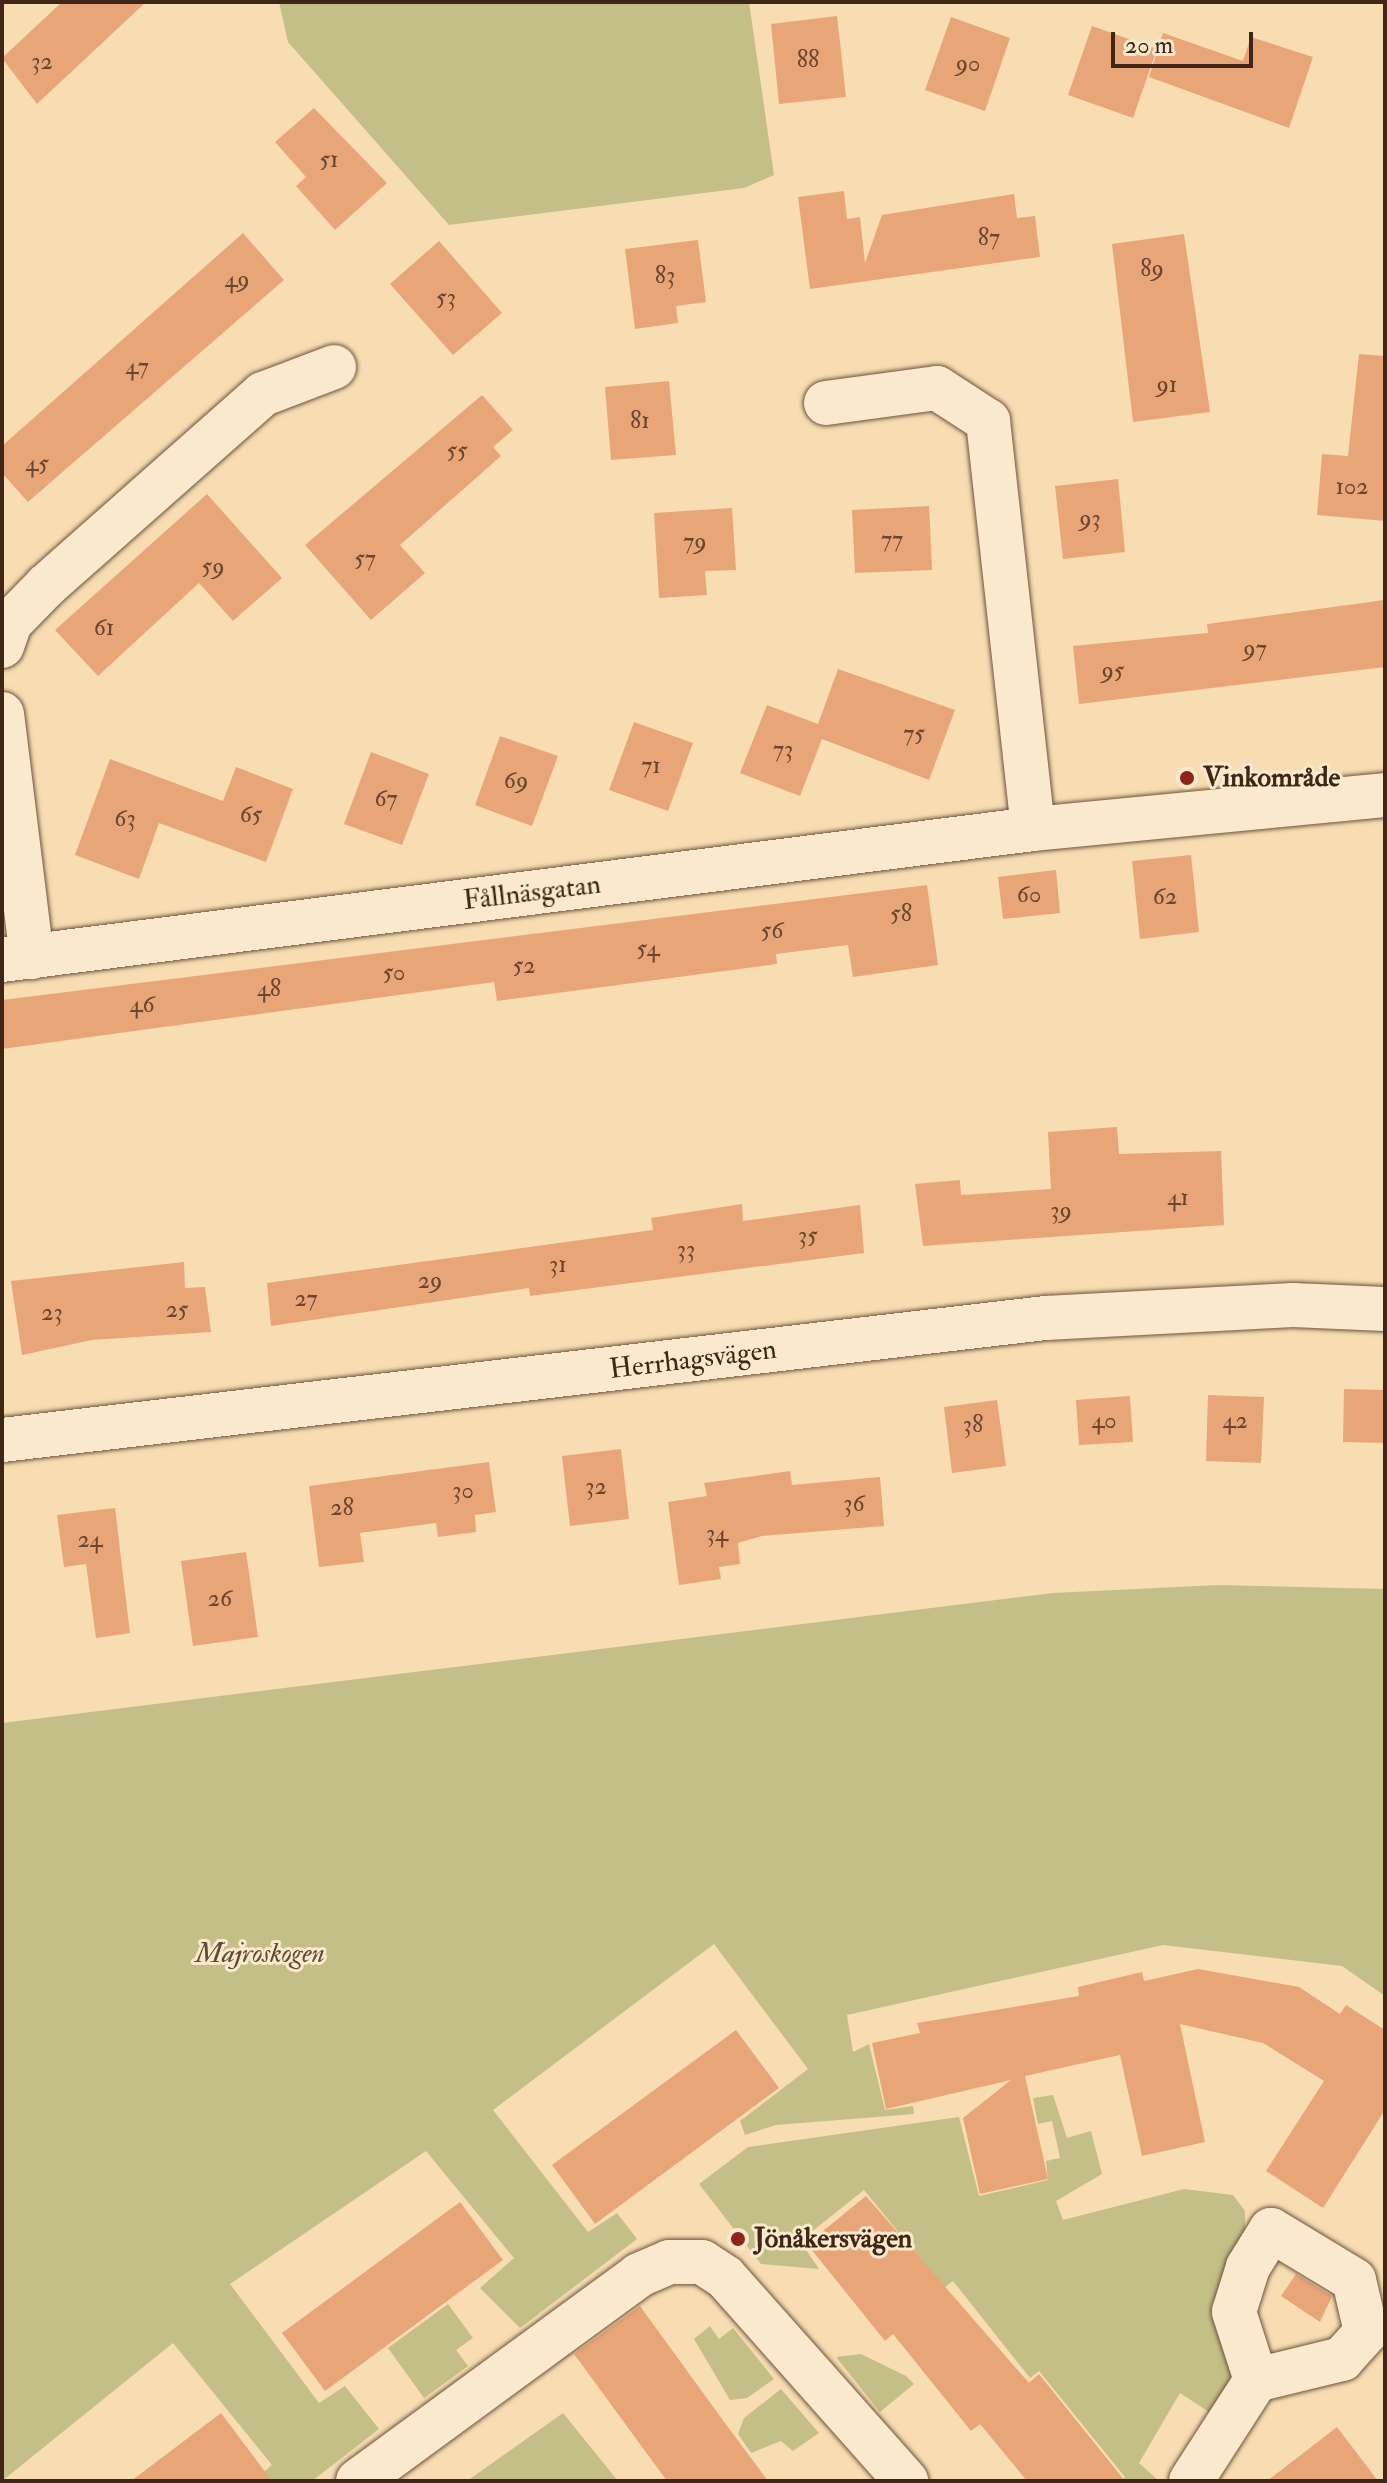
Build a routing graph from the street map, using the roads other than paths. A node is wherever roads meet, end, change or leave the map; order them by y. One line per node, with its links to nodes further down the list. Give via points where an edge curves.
1 (334, 367): 3 (street, via 263,394 46,586 10,623)
2 (826, 403): 6 (street, via 937,388 988,421)
3 (2, 646)
4 (2, 714): 7 (street, Fållnäsgatan)
5 (1385, 795): 6 (street, Fållnäsgatan)
6 (1033, 829): 7 (street, Fållnäsgatan)
7 (17, 958)
8 (1385, 1309): 9 (street, Herrhagsvägen, via 1293,1305 1046,1318)
9 (2, 1440)
10 (1256, 2380): 13 (street)
11 (358, 2481): 12 (street, via 639,2275 669,2262 702,2262 725,2277)
12 (906, 2481)
13 (1191, 2481)

